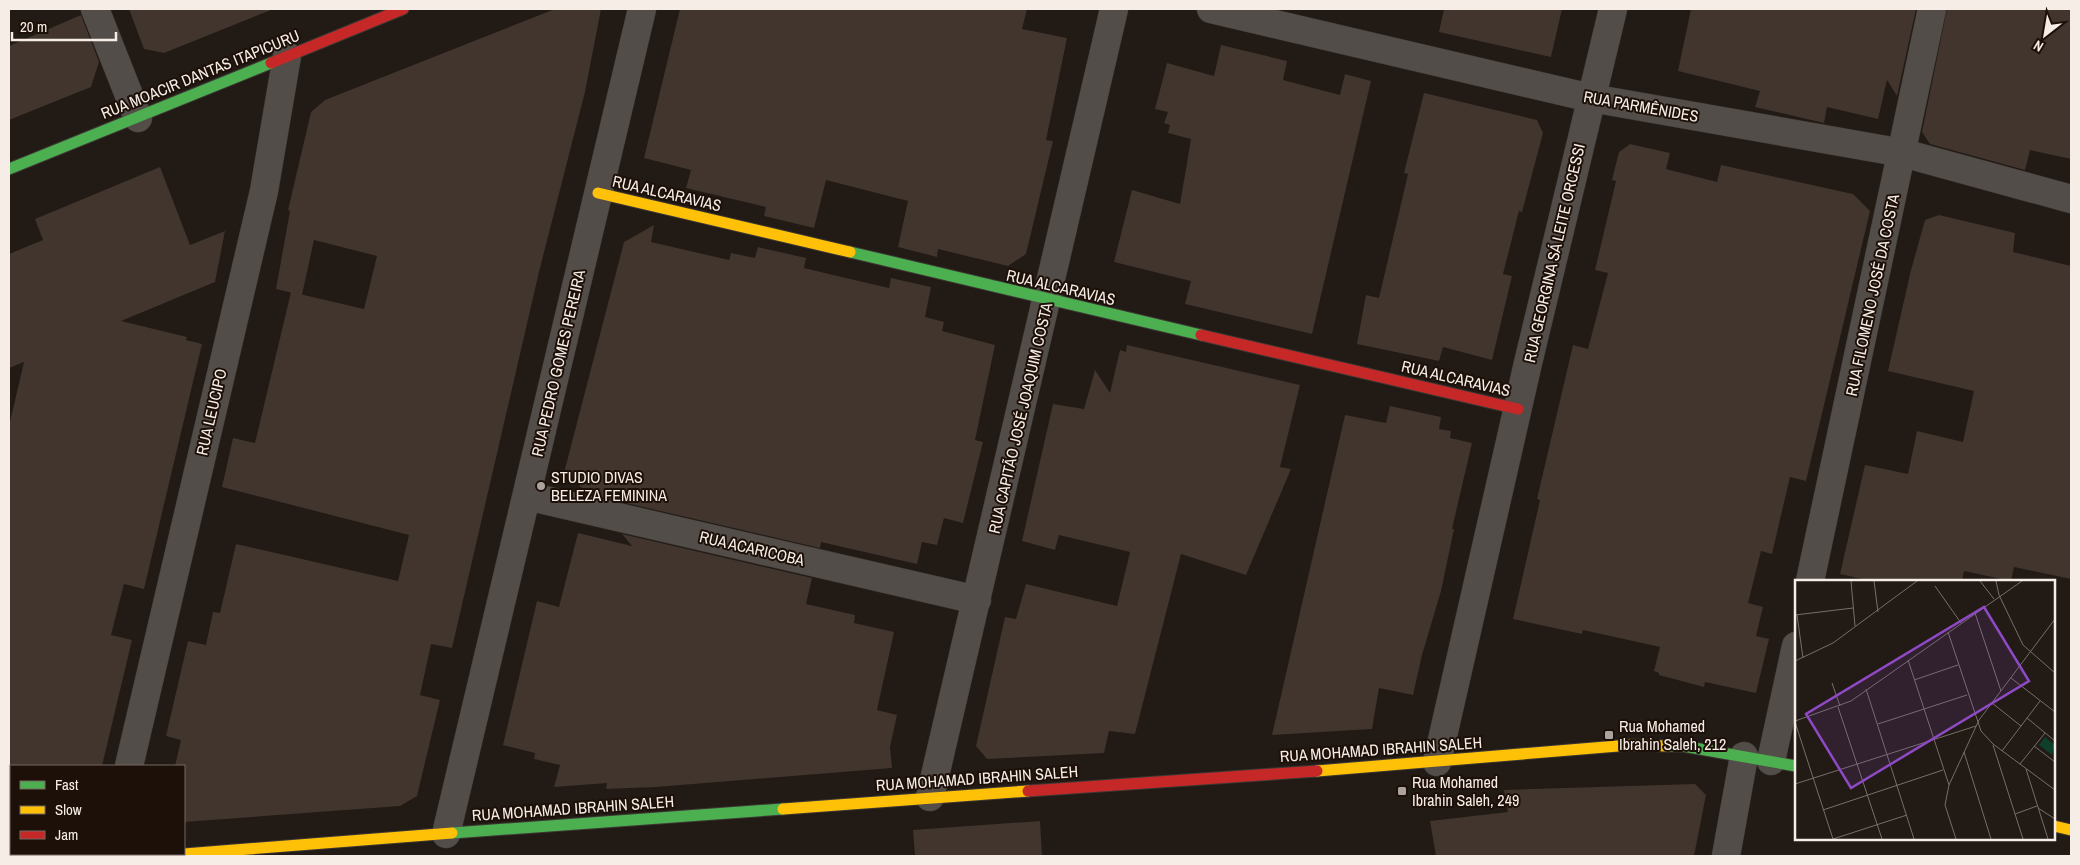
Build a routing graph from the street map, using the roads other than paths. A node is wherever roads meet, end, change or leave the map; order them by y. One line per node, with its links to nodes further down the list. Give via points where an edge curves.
1 (95, 9): 10 (street)
2 (403, 9): 8 (street, RUA MOACIR DANTAS ITAPICURU)
3 (642, 9): 13 (street, RUA PEDRO GOMES PEREIRA)
4 (1114, 9): 15 (street, RUA CAPITÃO JOSÉ JOAQUIM COSTA)
5 (1211, 9): 9 (street, RUA PARMÊNIDES)
6 (1613, 9): 9 (street, RUA GEORGINA SÁ LEITE ORCESSI)
7 (1932, 9): 11 (street, RUA FILOMENO JOSÉ DA COSTA)
8 (287, 56): 10 (street, RUA MOACIR DANTAS ITAPICURU); 24 (street, RUA LEUCIPO, via 264,191)
9 (1592, 98): 11 (street, RUA PARMÊNIDES); 16 (street, RUA GEORGINA SÁ LEITE ORCESSI)
10 (138, 118): 12 (street, RUA MOACIR DANTAS ITAPICURU)
11 (1903, 153): 14 (street, RUA PARMÊNIDES); 18 (street, RUA FILOMENO JOSÉ DA COSTA)
12 (9, 169)
13 (598, 193): 15 (street, RUA ALCARAVIAS); 17 (street, RUA PEDRO GOMES PEREIRA)
14 (2071, 199)
15 (1048, 300): 16 (street, RUA ALCARAVIAS); 19 (street, RUA CAPITÃO JOSÉ JOAQUIM COSTA)
16 (1518, 409): 22 (street, RUA GEORGINA SÁ LEITE ORCESSI)
17 (527, 496): 19 (street, RUA ACARICOBA); 28 (street, RUA PEDRO GOMES PEREIRA)
18 (1810, 580)
19 (977, 600): 25 (street, RUA CAPITÃO JOSÉ JOAQUIM COSTA)
20 (1795, 656): 23 (street)
21 (1744, 756): 22 (street, RUA MOHAMAD IBRAHIN SALEH, via 1683,746 1630,745); 23 (street, RUA MOHAMAD IBRAHIN SALEH); 33 (street)
22 (1437, 762): 25 (street, RUA MOHAMAD IBRAHIN SALEH)
23 (1784, 764)
24 (129, 765)
25 (930, 797): 28 (street, RUA MOHAMAD IBRAHIN SALEH)
26 (2055, 826): 27 (street)
27 (2071, 830)
28 (446, 834): 29 (street, RUA MOHAMAD IBRAHIN SALEH)
29 (286, 851): 31 (street, RUA MOHAMAD IBRAHIN SALEH)
30 (184, 855): 32 (street, RUA MOHAMAD IBRAHIN SALEH)
31 (185, 855)
32 (159, 856)
33 (1726, 856)

